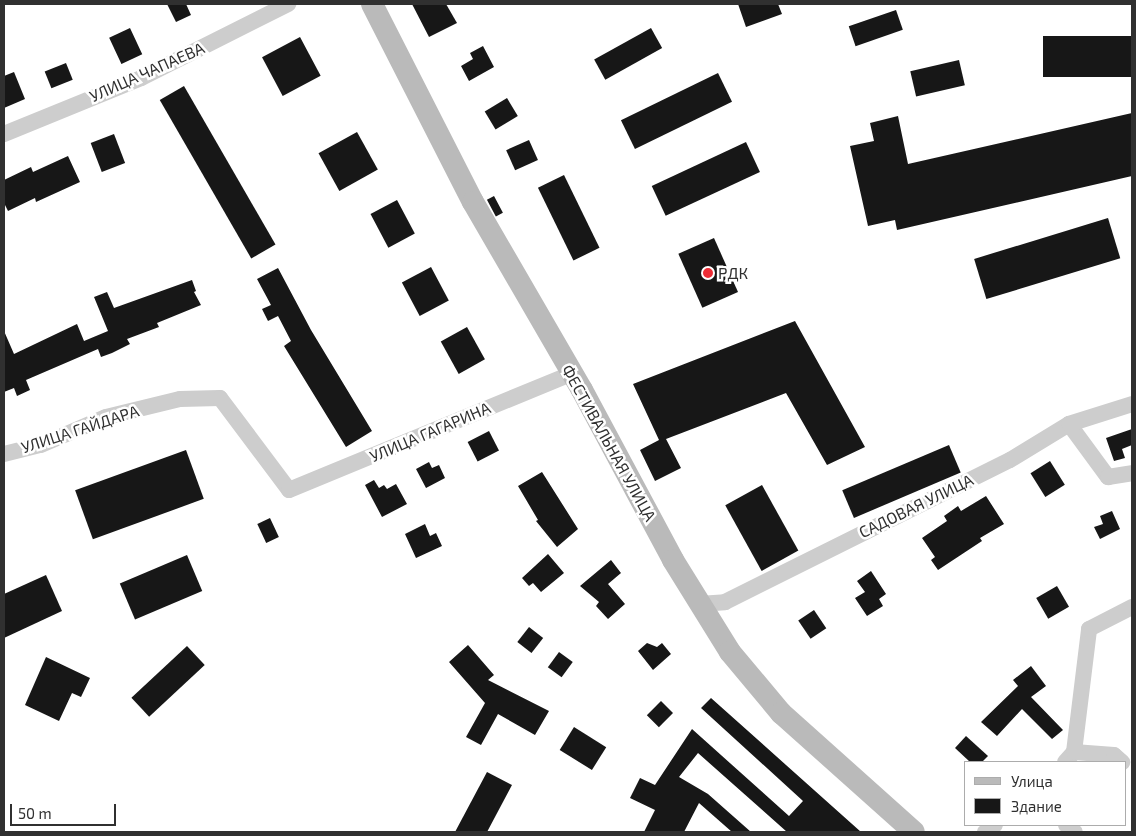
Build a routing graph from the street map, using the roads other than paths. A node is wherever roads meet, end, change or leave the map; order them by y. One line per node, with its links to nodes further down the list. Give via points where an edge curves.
1 (288, 4): 3 (street, УЛИЦА ЧАПАЕВА, via 141,78)
2 (372, 4): 4 (street, ФЕСТИВАЛЬНАЯ УЛИЦА, via 473,202)
3 (4, 134)
4 (571, 374): 9 (street, УЛИЦА ГАГАРИНА); 10 (street, ФЕСТИВАЛЬНАЯ УЛИЦА)
5 (1132, 404): 6 (street, САДОВАЯ УЛИЦА)
6 (1068, 424): 8 (street, via 1108,477); 10 (street, САДОВАЯ УЛИЦА, via 1010,460 725,602)
7 (4, 454): 9 (street, УЛИЦА ГАЙДАРА, via 42,445 106,417 180,399 220,398)
8 (1132, 473)
9 (289, 490)
10 (699, 604): 14 (street, ФЕСТИВАЛЬНАЯ УЛИЦА, via 730,652 781,713)
11 (1132, 607): 12 (street, via 1089,629)
12 (1070, 757): 13 (street, via 1114,755)
13 (1122, 761)
14 (914, 832)

